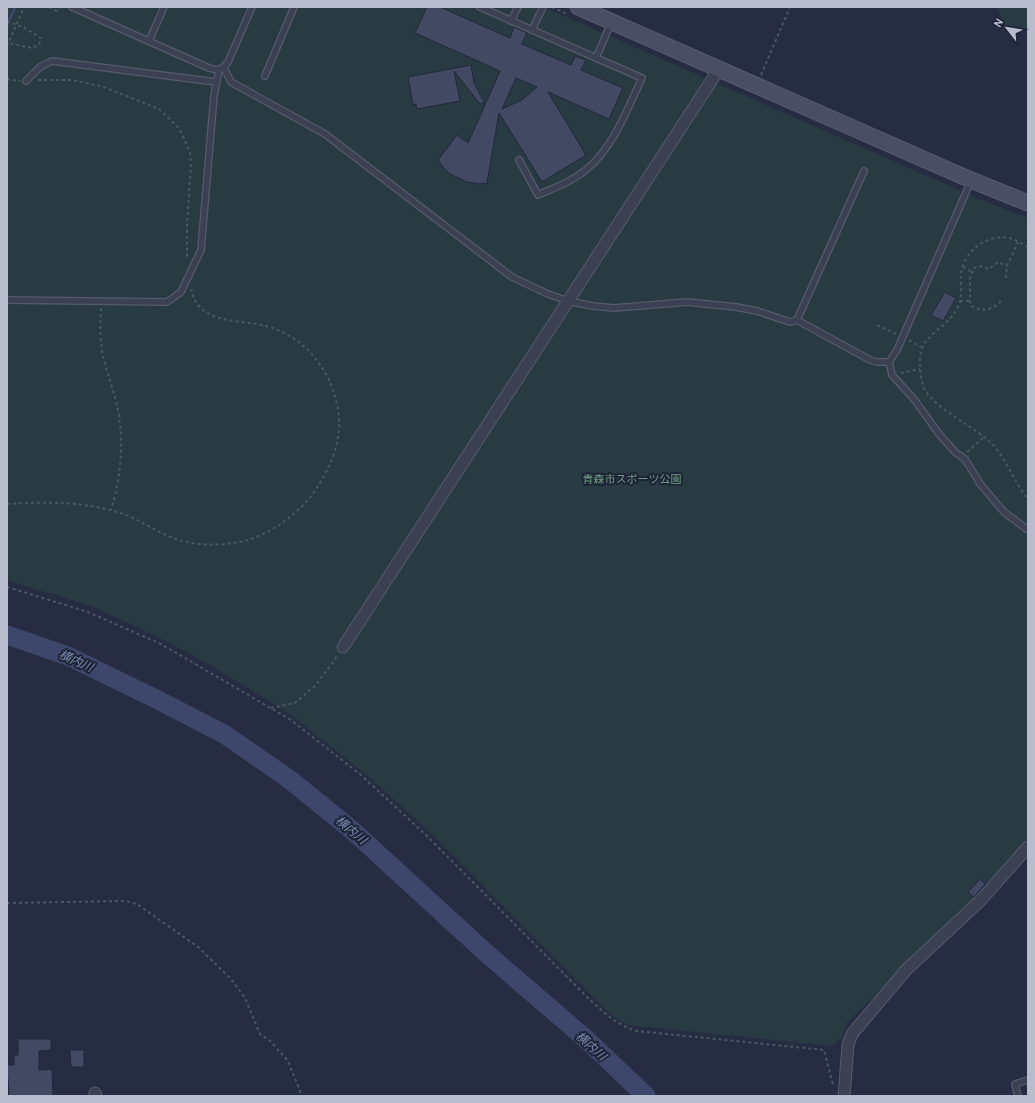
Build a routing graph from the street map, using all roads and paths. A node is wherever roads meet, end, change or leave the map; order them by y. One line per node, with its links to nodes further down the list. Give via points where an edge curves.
1 (10, 7): 14 (path)
2 (24, 7): 18 (path)
3 (49, 7): 4 (path, via 58,11)
4 (59, 7)
5 (72, 7): 20 (lane)
6 (164, 7): 20 (lane)
7 (252, 7): 24 (lane)
8 (294, 7): 26 (lane)
9 (480, 7): 16 (lane)
10 (518, 7): 16 (lane)
11 (543, 7): 19 (lane)
12 (578, 7): 17 (street)
13 (790, 7): 30 (path)
14 (7, 14)
15 (7, 20): 18 (path)
16 (511, 21): 19 (lane)
17 (611, 22): 23 (lane); 25 (street)
18 (17, 24): 21 (path); 21 (path, via 41,38 39,45 32,48)
19 (532, 30): 23 (lane)
20 (149, 41): 24 (lane, via 209,68)
21 (8, 43): 22 (path)
22 (7, 46)
23 (596, 58): 31 (lane, via 642,78 618,130 605,149 587,170 538,194)
24 (221, 69): 29 (lane); 44 (lane, via 231,82 325,134 512,277)
25 (719, 69): 30 (street); 44 (street)
26 (265, 76)
27 (7, 79): 28 (path)
28 (26, 81): 29 (lane, via 40,67 52,62); 40 (path, via 72,80 104,86 159,109 179,128 190,152 191,165 186,247)
29 (216, 82): 40 (lane, via 206,171 201,250)
30 (756, 85): 33 (street)
31 (519, 160)
32 (864, 171): 48 (lane)
33 (972, 180): 34 (street); 49 (lane, via 897,350)
34 (1028, 203)
35 (1018, 242): 36 (path); 37 (path); 38 (path, via 1002,238 983,242 970,253)
36 (1028, 247)
37 (1007, 266): 39 (path, via 998,262 989,269 980,266); 41 (path)
38 (963, 267): 39 (path); 45 (path)
39 (972, 272): 46 (path)
40 (189, 275): 43 (lane, via 180,292 167,302); 56 (path, via 194,301 201,308 223,320 267,326 300,344 314,356 324,370 336,399 340,418 334,453 312,495 299,510 270,531 253,539 234,543 191,542 172,538)
41 (1006, 278)
42 (7, 300): 43 (lane)
43 (101, 301): 56 (path, via 99,330 117,409 122,449)
44 (568, 301): 48 (lane, via 614,308 687,302 736,307 790,322); 59 (street)
45 (960, 301): 46 (path); 50 (path, via 952,317 921,347)
46 (970, 301): 47 (path, via 970,305 976,310 992,309)
47 (1001, 301)
48 (797, 320): 49 (lane, via 870,360)
49 (889, 362): 51 (lane)
50 (920, 369): 51 (path); 52 (path, via 924,389 931,400)
51 (892, 375): 53 (lane, via 914,398 948,444)
52 (984, 437): 53 (path); 54 (path, via 997,450)
53 (962, 457): 57 (lane, via 1004,512)
54 (1028, 499)
55 (7, 504): 56 (path, via 56,502)
56 (111, 510)
57 (1028, 530)
58 (7, 587): 60 (path, via 88,612 161,644)
59 (343, 647): 60 (path, via 316,685 295,703)
60 (269, 708): 64 (path, via 290,720 361,775 427,836 608,1017 622,1026 637,1031 824,1050)
61 (1028, 847): 66 (street, via 981,900 906,970 852,1034 848,1046)
62 (7, 903): 65 (path, via 125,901 136,904 198,947 231,979 245,998 260,1034 288,1061)
63 (1028, 1080): 67 (lane, via 1015,1084)
64 (834, 1089)
65 (302, 1096)
66 (844, 1096)
67 (1018, 1096)

